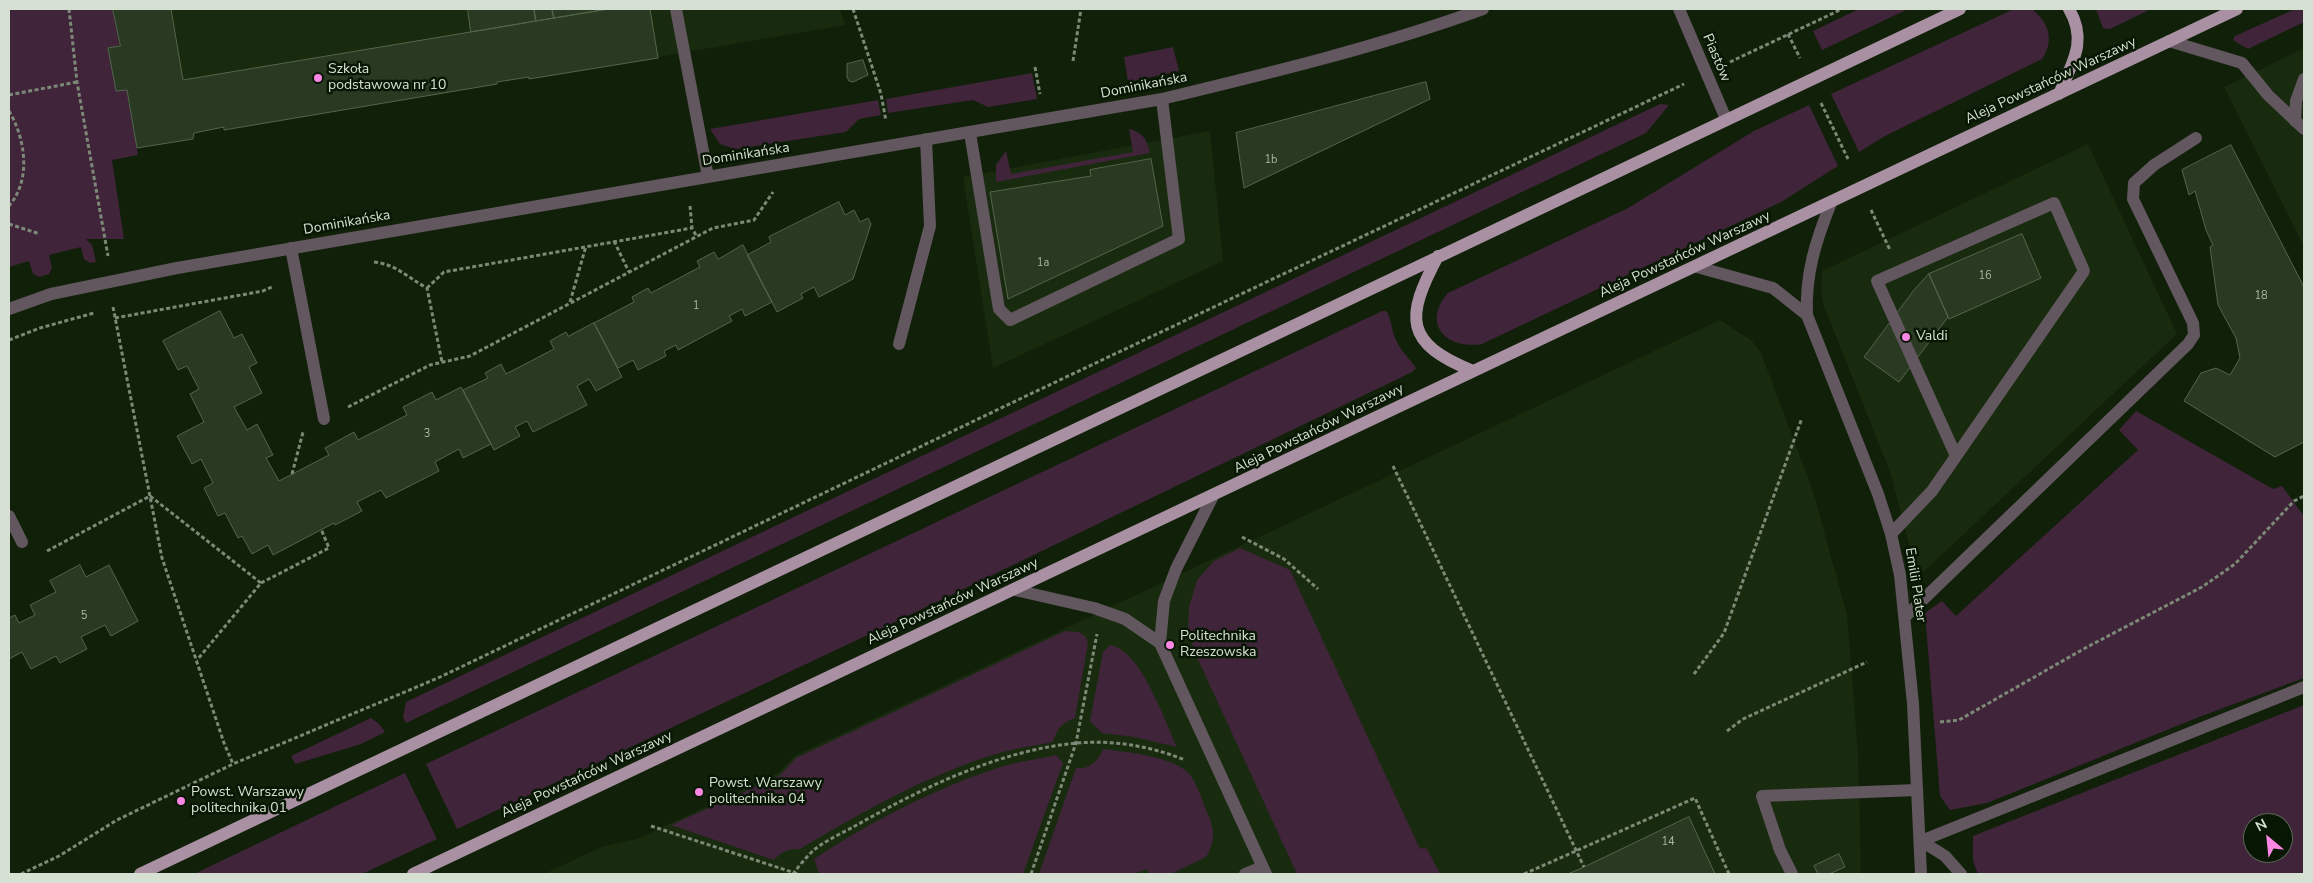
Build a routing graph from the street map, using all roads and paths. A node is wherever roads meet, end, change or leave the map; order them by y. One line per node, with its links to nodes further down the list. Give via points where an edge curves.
1 (69, 9): 18 (path)
2 (676, 9): 32 (street)
3 (853, 9): 25 (path, via 881,94)
4 (1081, 9): 14 (path)
5 (1483, 9): 21 (street, Dominikańska, via 1302,65)
6 (1679, 9): 16 (street, Piastów)
7 (1842, 9): 11 (path)
8 (1960, 9): 26 (main road)
9 (2068, 9): 20 (main road, via 2077,23 2078,44)
10 (2238, 9): 12 (main road, Aleja Powstańców Warszawy)
11 (1788, 34): 13 (path); 16 (path)
12 (2169, 41): 20 (main road, Aleja Powstańców Warszawy); 27 (street, via 2242,63 2268,95)
13 (1801, 60)
14 (1072, 61)
15 (1035, 67): 23 (path)
16 (1707, 73): 26 (street, Piastów); 84 (path, via 438,678)
17 (2304, 79): 27 (street, via 2296,101)
18 (77, 82): 19 (path); 44 (path)
19 (9, 94)
20 (2059, 94): 34 (main road, Aleja Powstańców Warszawy)
21 (1162, 99): 28 (street, Dominikańska); 28 (street, via 1179,240 1010,320 1000,309)
22 (1820, 100): 31 (path)
23 (1041, 101)
24 (9, 111): 35 (path, via 19,128 23,166 19,187)
25 (884, 114)
26 (1726, 119): 43 (main road)
27 (2301, 125)
28 (970, 132): 30 (street, Dominikańska)
29 (2196, 138): 73 (street, via 2154,165 2134,183 2133,199 2193,323 2194,335)
30 (926, 139): 32 (street, Dominikańska); 55 (street, via 930,226)
31 (1848, 160)
32 (708, 177): 42 (street, Dominikańska)
33 (773, 191): 47 (path, via 754,220 714,228)
34 (1831, 203): 45 (main road, Aleja Powstańców Warszawy); 53 (street, Emilii Plater, via 1812,255 1806,292)
35 (9, 206)
36 (1871, 209): 46 (path)
37 (9, 224): 39 (path)
38 (692, 228): 40 (path)
39 (40, 234)
40 (614, 241): 41 (path); 47 (path)
41 (586, 246): 48 (path, via 444,272); 50 (path)
42 (291, 248): 52 (street, Dominikańska, via 51,294); 58 (street)
43 (1438, 256): 56 (main road, via 1418,300 1416,318 1421,337 1432,351); 92 (main road)
44 (109, 262)
45 (1697, 267): 53 (street, via 1773,288); 56 (main road, Aleja Powstańców Warszawy)
46 (1900, 271): 59 (street, via 1877,281); 59 (street, via 2054,203 2084,271)
47 (629, 272): 50 (path)
48 (427, 288)
49 (115, 300): 51 (path)
50 (570, 302): 58 (path, via 470,356 430,365)
51 (113, 308): 54 (path); 62 (path)
52 (9, 309)
53 (1808, 315): 67 (street, Emilii Plater, via 1852,424)
54 (9, 340)
55 (899, 344)
56 (1473, 372): 63 (main road, Aleja Powstańców Warszawy)
57 (1802, 418): 78 (path, via 1724,633)
58 (324, 419): 61 (path, via 301,432)
59 (1956, 456): 67 (street, via 1932,491)
60 (1393, 466): 88 (path)
61 (292, 474)
62 (150, 496): 69 (path, via 37,556); 70 (path); 76 (path, via 162,558)
63 (1212, 496): 72 (main road, Aleja Powstańców Warszawy); 75 (street, via 1164,601)
64 (2304, 496): 80 (path, via 2294,501 2235,564 2202,587 2087,647 1959,720)
65 (9, 516): 69 (street)
66 (321, 530): 70 (path, via 329,548)
67 (1891, 534): 73 (street, Emilii Plater)
68 (1242, 538): 71 (path, via 1284,559)
69 (22, 542)
70 (261, 583): 76 (path)
71 (1318, 589)
72 (1015, 590): 75 (street, via 1094,608 1125,619); 93 (main road, Aleja Powstańców Warszawy)
73 (1906, 616): 80 (street, Emilii Plater)
74 (1090, 631): 82 (path, via 1097,634)
75 (1160, 643): 90 (street)
76 (196, 661): 84 (path)
77 (1867, 662): 81 (path, via 1743,719)
78 (1694, 674)
79 (2304, 687): 87 (street)
80 (1914, 726): 85 (street, Emilii Plater)
81 (1727, 731)
82 (1076, 744): 83 (path, via 1144,747); 94 (path, via 1029,752 924,790 815,849); 96 (path)
83 (1188, 761)
84 (233, 764): 91 (path, via 117,820 59,856)
85 (1917, 790): 87 (street, Emilii Plater); 100 (street, via 1762,796 1780,850)
86 (651, 826): 94 (path)
87 (1921, 841): 101 (street, Emilii Plater); 102 (street, via 1945,856)
88 (1576, 851): 89 (path); 98 (path); 99 (path, via 1695,798)
89 (1584, 867)
90 (1264, 871): 97 (street)
91 (21, 874)
92 (140, 874)
93 (413, 874)
94 (793, 874): 95 (path)
95 (798, 874)
96 (1031, 874)
97 (1245, 874)
98 (1524, 874)
99 (1729, 874)
100 (1792, 874)
101 (1921, 874)
102 (1961, 874)

